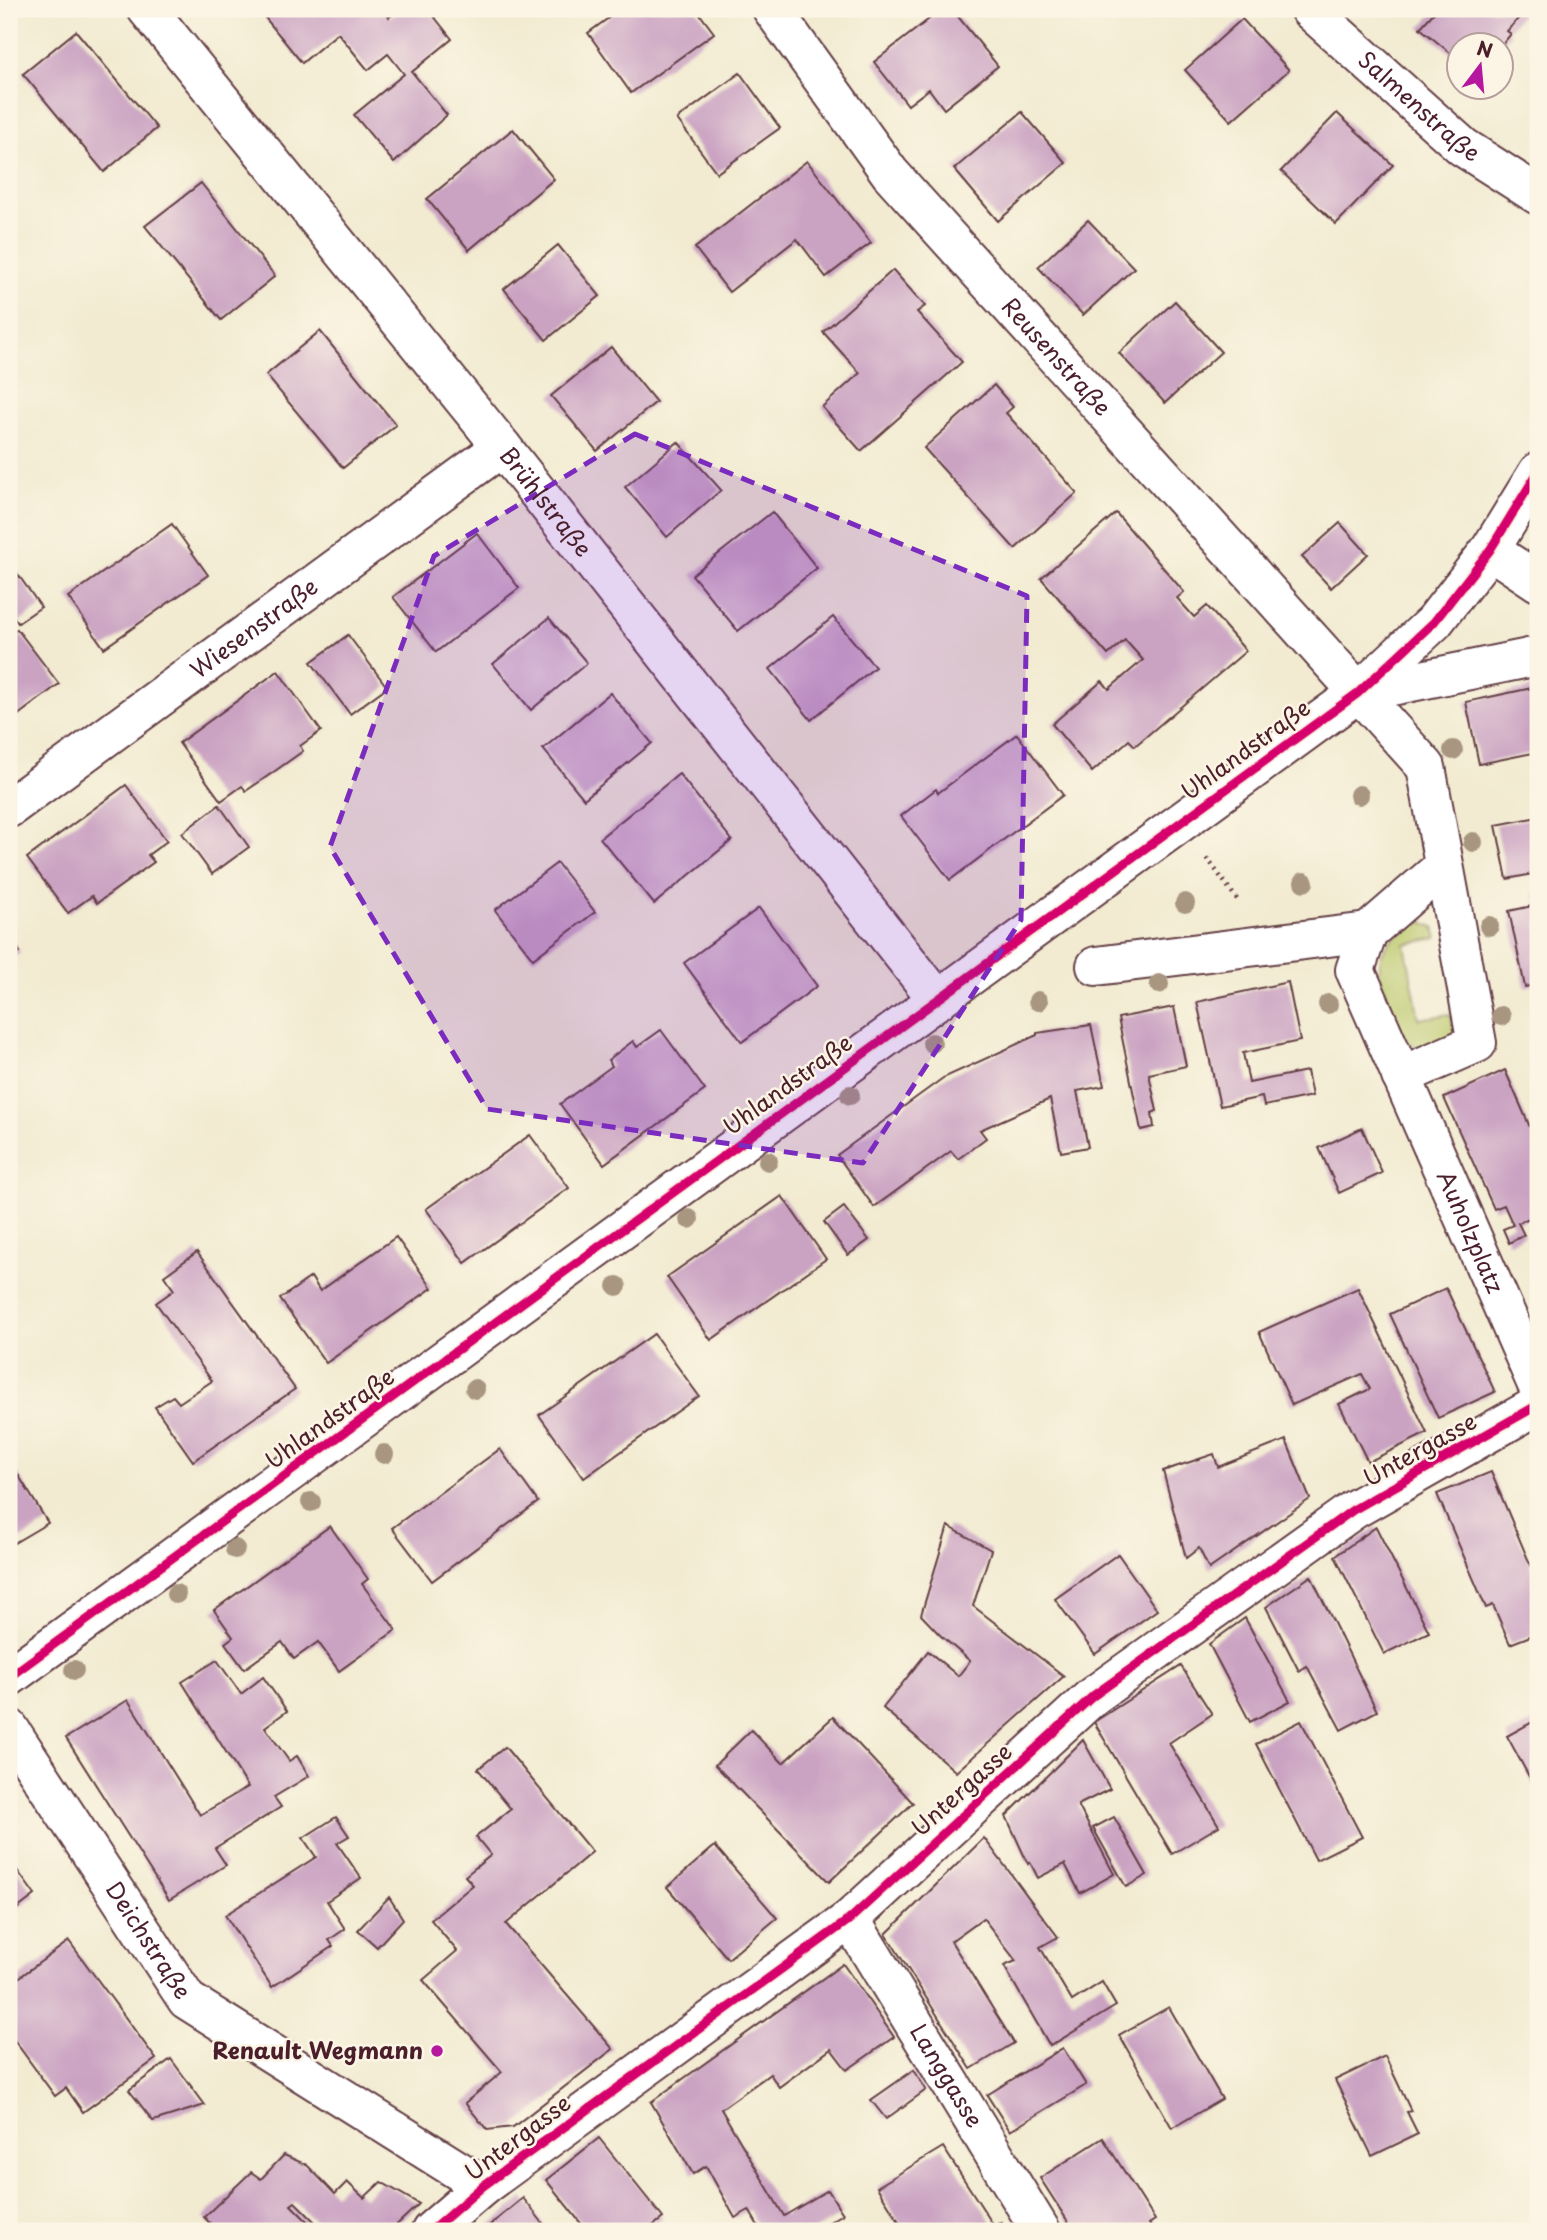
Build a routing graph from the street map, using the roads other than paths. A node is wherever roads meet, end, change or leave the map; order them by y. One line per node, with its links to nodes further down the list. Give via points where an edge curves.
1 (147, 9): 5 (street, Brühlstraße)
2 (772, 9): 10 (street, Reusenstraße, via 890,173)
3 (1309, 9): 4 (street, Salmenstraße, via 1463,147)
4 (1538, 195)
5 (502, 447): 11 (street, Wiesenstraße); 15 (street, Brühlstraße)
6 (1538, 472): 7 (street, Uhlandstraße)
7 (1490, 551): 8 (street); 10 (street, Uhlandstraße, via 1434,622)
8 (1538, 582)
9 (1538, 656): 10 (street)
10 (1358, 693): 12 (street, via 1426,767); 15 (street, Uhlandstraße)
11 (9, 808)
12 (1444, 866): 13 (street); 16 (street, via 1477,1043)
13 (1368, 932): 14 (street); 16 (street, Auholzplatz, via 1356,970)
14 (1096, 966)
15 (938, 1000): 19 (street, Uhlandstraße)
16 (1401, 1076): 17 (street, Auholzplatz)
17 (1538, 1387)
18 (1538, 1405): 21 (street, Untergasse, via 1353,1510 1093,1696)
19 (9, 1677)
20 (9, 1728): 22 (street, Deichstraße, via 187,2000)
21 (850, 1919): 22 (street, Untergasse); 24 (street, Langgasse)
22 (483, 2186): 23 (street, Untergasse)
23 (431, 2231)
24 (1041, 2231)

